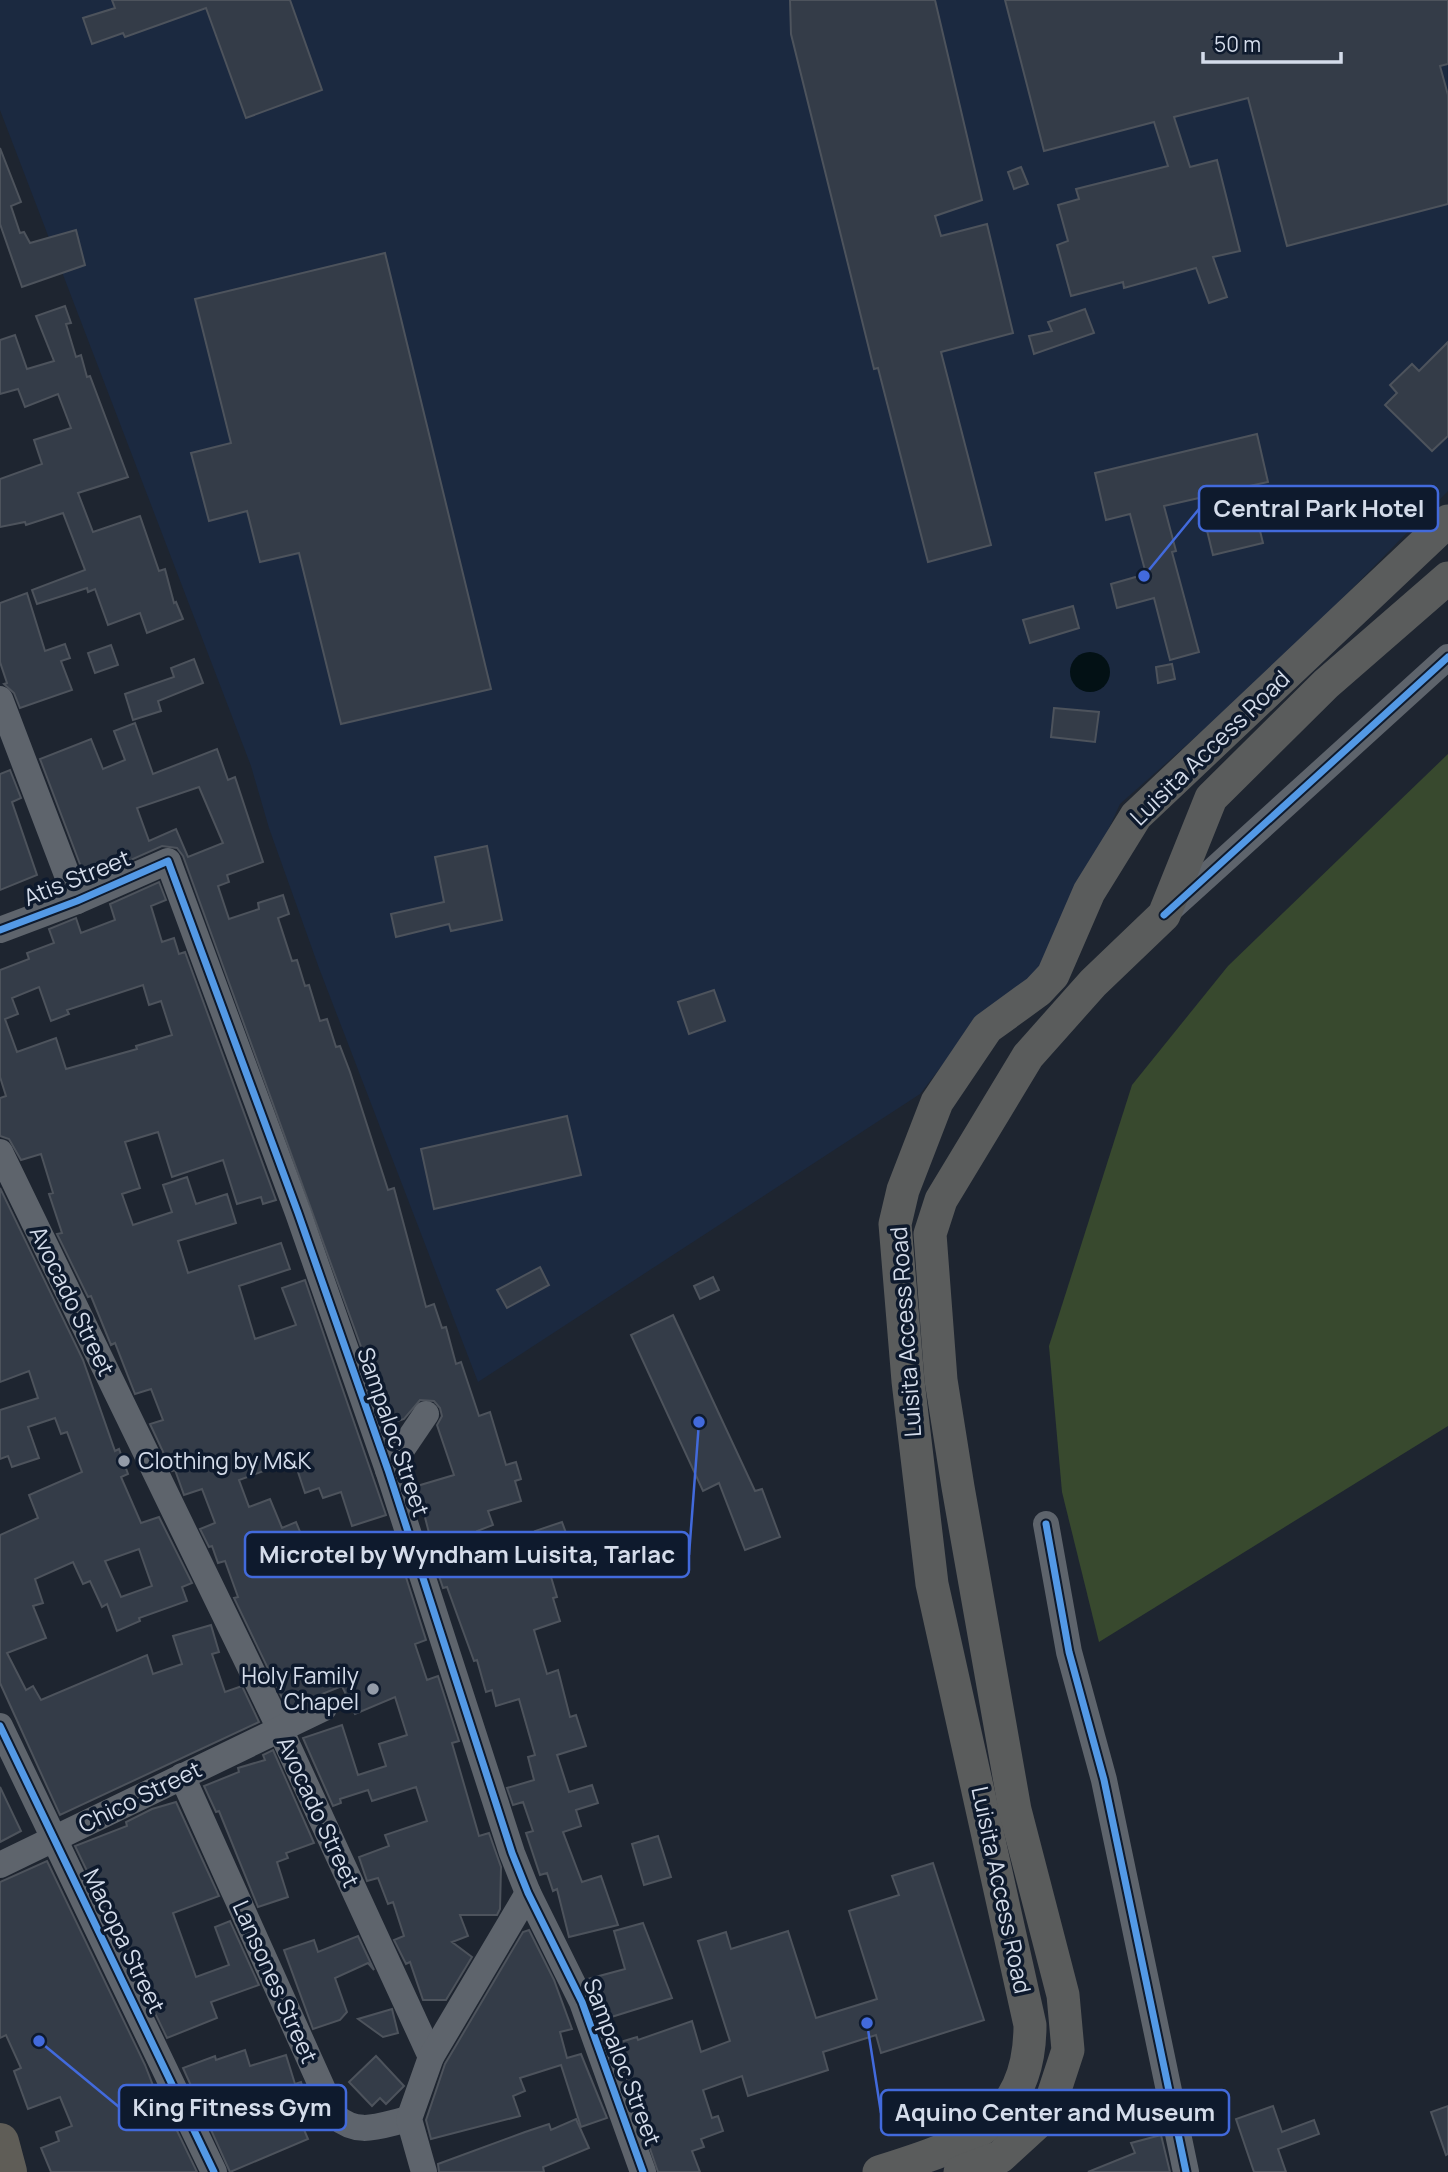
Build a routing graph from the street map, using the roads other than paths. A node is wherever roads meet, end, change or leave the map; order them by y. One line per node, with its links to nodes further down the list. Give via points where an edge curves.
1 (1448, 521): 27 (main road, Luisita Access Road, via 1136,816 1090,892 1053,975 987,1028 943,1090 919,1143 895,1224 922,1510 932,1584 1030,2025 1030,2052 1025,2076 1001,2113 973,2137)
2 (1448, 578): 7 (main road, Luisita Access Road, via 1326,684 1210,798)
3 (1448, 657): 7 (street)
4 (0, 699): 6 (street)
5 (168, 861): 6 (street, Atis Street); 11 (street, Sampaloc Street)
6 (76, 901): 8 (street, Atis Street)
7 (1164, 915): 28 (main road, Luisita Access Road, via 1093,983 1028,1056 940,1200 930,1234 941,1380 958,1488 1015,1811 1063,1995 1068,2050 1047,2114 1000,2157)
8 (0, 930)
9 (0, 1152): 15 (street, Avocado Street)
10 (426, 1414): 11 (street)
11 (388, 1470): 19 (street, Sampaloc Street, via 457,1690)
12 (1046, 1524): 29 (street, via 1069,1652 1104,1780)
13 (324, 1707): 15 (street, Chico Street)
14 (0, 1727): 17 (street, Macopa Street)
15 (280, 1729): 16 (street, Chico Street); 20 (street, Avocado Street)
16 (182, 1776): 17 (street, Chico Street); 21 (street, Lansones Street, via 335,2116 347,2126 361,2129)
17 (54, 1839): 18 (street, Chico Street); 24 (street, Macopa Street)
18 (0, 1865)
19 (528, 1893): 20 (street); 26 (street, Sampaloc Street, via 582,2002)
20 (431, 2057): 21 (street)
21 (410, 2119): 25 (street)
22 (0, 2142): 23 (highway)
23 (8, 2172)
24 (214, 2172)
25 (424, 2172)
26 (643, 2172)
27 (879, 2172)
28 (960, 2172)
29 (1186, 2172)

